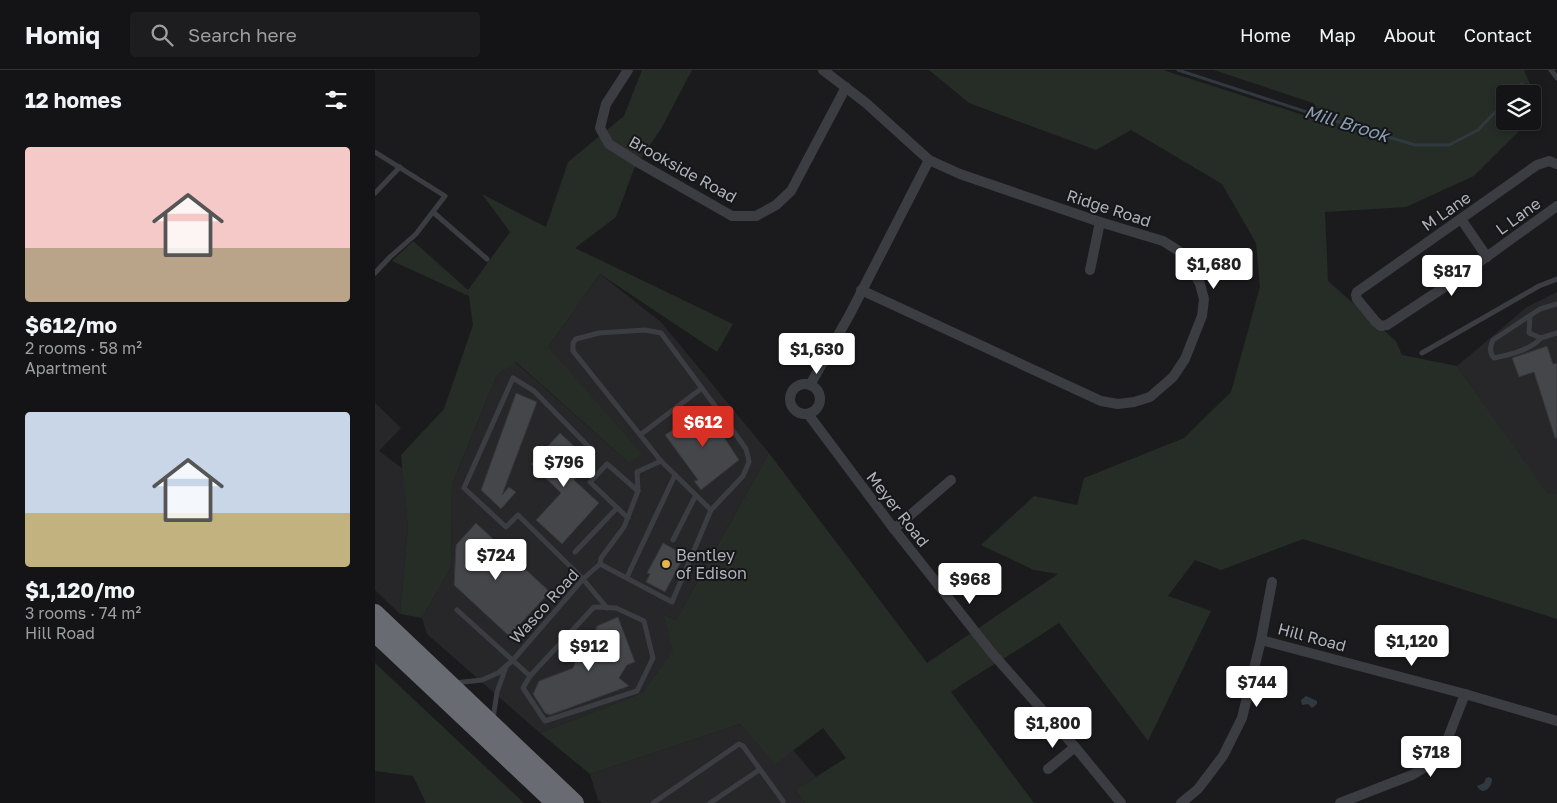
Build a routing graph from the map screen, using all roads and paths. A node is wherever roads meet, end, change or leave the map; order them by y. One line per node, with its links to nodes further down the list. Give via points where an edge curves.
1 (627, 70): 5 (street, Brookside Road, via 606,104 600,128 609,144 732,216 756,216 776,205 791,191)
2 (823, 70): 5 (street, Ridge Road)
3 (1551, 70): 4 (lane)
4 (1557, 78)
5 (846, 87): 7 (street, Ridge Road)
6 (375, 152): 9 (lane)
7 (929, 160): 14 (street, Ridge Road); 20 (street, Meyer Road)
8 (1557, 164): 13 (street, M Lane, via 1549,161 1537,165)
9 (400, 167): 10 (lane); 12 (lane, via 445,196)
10 (375, 193)
11 (1557, 206): 15 (street, L Lane)
12 (433, 212): 16 (lane); 18 (lane, via 416,234)
13 (1461, 219): 15 (street); 21 (street, M Lane)
14 (1100, 222): 17 (street); 20 (street, Ridge Road, via 1163,241 1179,251 1200,284 1204,299 1202,316 1185,359 1173,377 1150,397 1134,402 1101,401)
15 (1487, 257): 21 (street, L Lane, via 1387,325 1381,326 1376,322)
16 (487, 259)
17 (1090, 270)
18 (375, 273)
19 (1557, 279): 26 (lane, via 1539,286)
20 (861, 290): 27 (street, Meyer Road)
21 (1356, 295)
22 (1557, 304): 23 (lane)
23 (1530, 316): 25 (lane, via 1529,333); 25 (lane, via 1493,340 1490,347 1492,355 1494,358 1504,356 1536,345)
24 (1557, 333): 25 (lane)
25 (1541, 338)
26 (1422, 353)
27 (809, 385): 29 (street, via 817,391 820,400 816,409); 29 (street, Meyer Road, via 800,385 790,396 795,410)
28 (702, 388): 30 (lane); 30 (lane, via 661,333 645,330 575,338 573,351); 38 (lane, via 746,449 749,462 743,476)
29 (808, 414): 40 (street, Meyer Road)
30 (641, 435): 32 (lane)
31 (588, 446): 45 (lane, via 535,391 513,378 464,488 506,527 518,515)
32 (661, 461): 33 (lane); 35 (lane, Wasco Road, via 637,472)
33 (675, 475): 36 (lane); 44 (lane)
34 (951, 480): 40 (street)
35 (638, 491): 37 (lane, via 607,464 590,482); 39 (lane, Wasco Road)
36 (696, 495): 38 (lane); 41 (lane)
37 (617, 508): 39 (lane); 42 (lane)
38 (711, 510): 44 (lane, Wasco Road, via 673,602)
39 (628, 518): 43 (lane, Wasco Road)
40 (894, 529): 59 (street, Meyer Road, via 992,653)
41 (673, 540)
42 (575, 552)
43 (600, 564): 44 (lane, Wasco Road); 45 (lane, Wasco Road)
44 (627, 577)
45 (583, 579): 47 (lane); 52 (lane, Wasco Road)
46 (1272, 582): 51 (street)
47 (607, 608): 54 (lane, via 594,607); 54 (lane, via 616,608 644,621 653,658 637,691 545,721 523,688)
48 (457, 610): 52 (lane)
49 (375, 613): 55 (highway)
50 (375, 633): 63 (highway)
51 (1261, 640): 56 (street, Hill Road); 68 (street, via 1242,718 1223,756 1198,789)
52 (513, 660): 53 (lane, Wasco Road); 54 (lane)
53 (507, 664): 55 (lane, Wasco Road, via 498,673 482,680); 58 (lane, Wasco Road, via 497,692)
54 (530, 676)
55 (450, 684): 58 (highway)
56 (1465, 694): 57 (street, Hill Road); 69 (street, via 1444,748 1434,762 1412,775)
57 (1557, 721)
58 (493, 724): 64 (highway)
59 (1075, 747): 60 (street); 67 (street, Meyer Road)
60 (1048, 769)
61 (759, 770): 62 (lane); 65 (lane, via 739,744); 66 (lane)
62 (782, 802)
63 (555, 803)
64 (575, 803)
65 (653, 803)
66 (710, 803)
67 (1121, 803)
68 (1181, 803)
69 (1340, 803)

